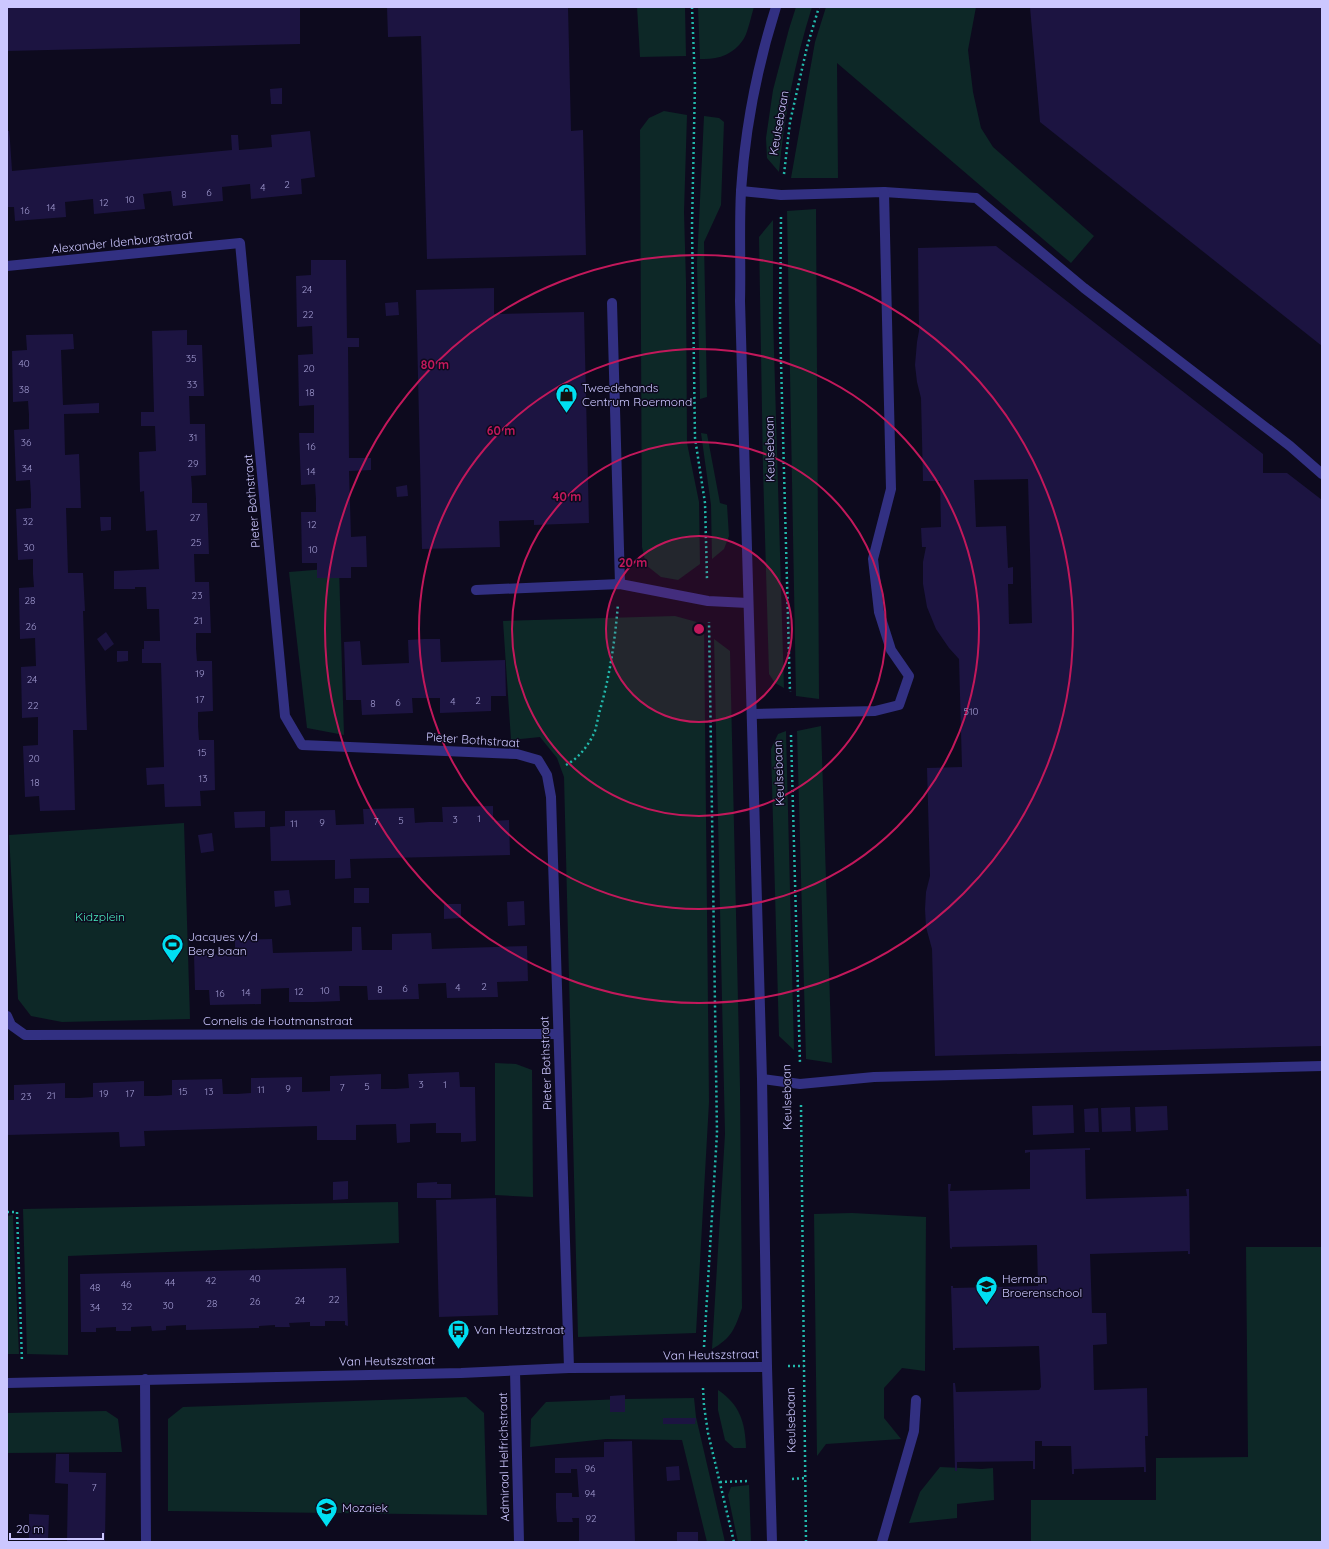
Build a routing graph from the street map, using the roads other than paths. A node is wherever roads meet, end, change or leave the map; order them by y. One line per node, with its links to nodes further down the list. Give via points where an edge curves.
1 (776, 7): 2 (street, Keulsebaan, via 764,44 749,115)
2 (741, 191): 3 (street, via 781,195); 10 (street, Keulsebaan, via 740,301)
3 (884, 192): 7 (street, via 976,198 1084,288 1290,446); 11 (street, via 891,489 873,559 879,612 891,650 909,676 899,704 875,711)
4 (240, 243): 5 (street, Alexander Idenburgstraat); 13 (street, Pieter Bothstraat, via 285,716 302,745 517,754 538,760 547,775 552,797)
5 (7, 266)
6 (612, 303): 8 (street)
7 (1322, 474)
8 (620, 584): 9 (street); 10 (street, via 708,601)
9 (476, 590)
10 (748, 603): 11 (street, Keulsebaan)
11 (752, 714): 15 (street, Keulsebaan)
12 (7, 1016): 13 (street, Cornelis de Houtmanstraat, via 11,1025 25,1035)
13 (558, 1034): 17 (street, Pieter Bothstraat)
14 (1322, 1066): 15 (street, via 874,1077 800,1084)
15 (762, 1079): 16 (street, Keulsebaan)
16 (767, 1367): 17 (street, Van Heutszstraat); 24 (street, Keulsebaan)
17 (569, 1368): 18 (street, Van Heutszstraat)
18 (515, 1371): 19 (street, Van Heutszstraat); 23 (street, Admiraal Helfrichstraat)
19 (145, 1379): 20 (street, Van Heutszstraat); 22 (street)
20 (7, 1383)
21 (916, 1400): 25 (street, via 914,1431)
22 (146, 1542)
23 (519, 1542)
24 (772, 1542)
25 (882, 1542)

